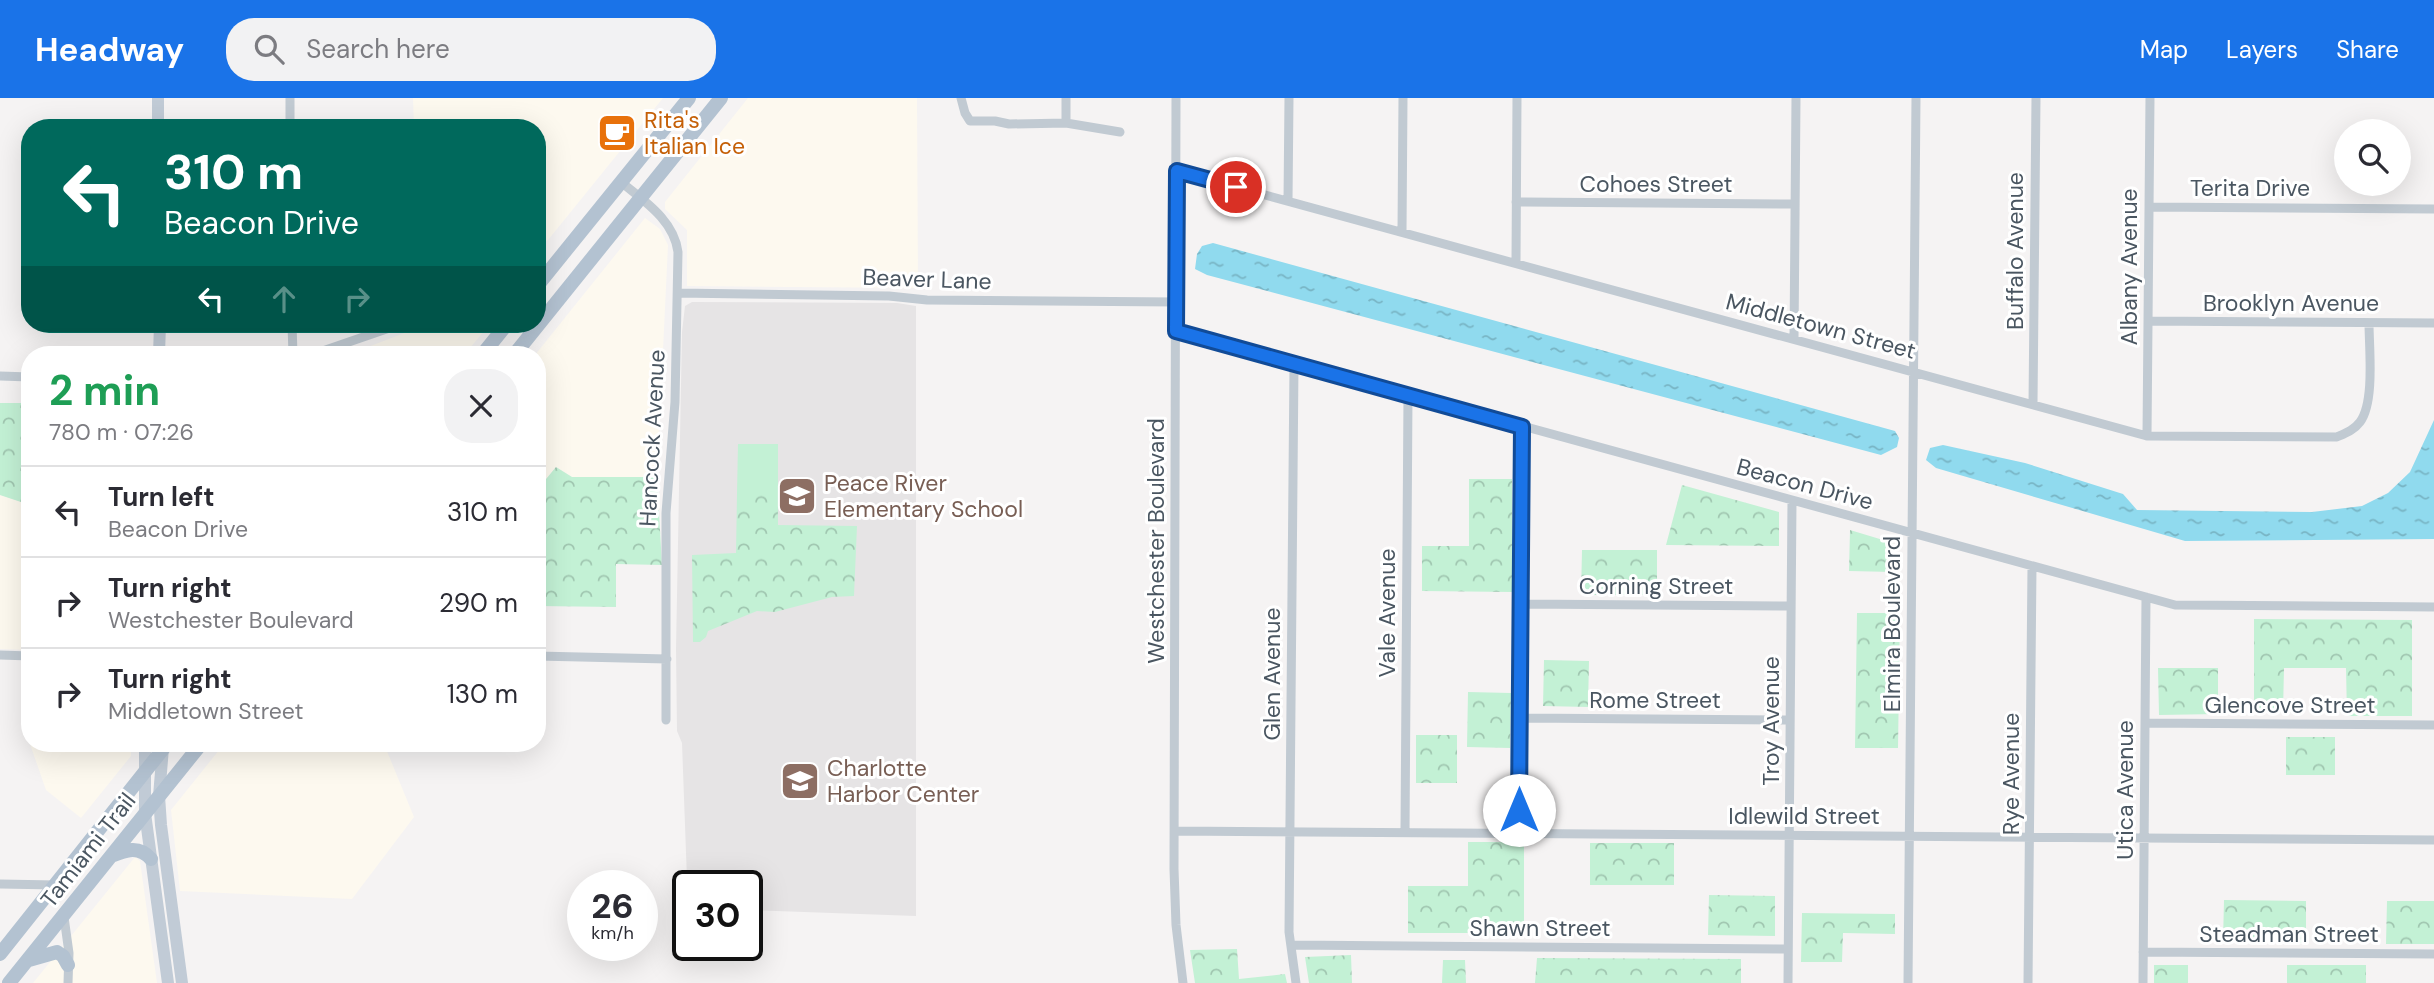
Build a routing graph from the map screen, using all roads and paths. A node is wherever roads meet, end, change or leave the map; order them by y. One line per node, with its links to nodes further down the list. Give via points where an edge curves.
1 (158, 98): 15 (main road)
2 (290, 98): 16 (street)
3 (689, 98): 20 (main road)
4 (721, 98): 21 (main road)
5 (961, 98): 17 (street, via 970,121)
6 (1066, 98): 17 (street)
7 (1176, 98): 19 (street, Westchester Boulevard)
8 (1289, 98): 22 (street)
9 (1403, 98): 27 (street)
10 (1517, 98): 23 (street)
11 (1796, 98): 24 (street)
12 (1916, 98): 41 (street, Elmira Boulevard)
13 (2036, 98): 45 (street, Buffalo Avenue)
14 (2150, 98): 25 (street, Albany Avenue)
15 (158, 119)
16 (290, 119)
17 (1066, 123): 18 (street)
18 (1121, 132)
19 (1177, 171): 22 (street, Middletown Street); 31 (street, Westchester Boulevard)
20 (621, 182): 21 (street, Hancock Avenue); 29 (main road)
21 (641, 198): 30 (street, Hancock Avenue, via 665,221 677,241); 32 (main road)
22 (1288, 201): 27 (street, Middletown Street)
23 (1516, 202): 24 (street, Cohoes Street); 28 (street)
24 (1795, 204): 38 (street)
25 (2149, 207): 26 (street, Terita Drive); 33 (street, Albany Avenue)
26 (2434, 209)
27 (1402, 232): 28 (street, Middletown Street)
28 (1516, 263): 38 (street, Middletown Street)
29 (546, 273)
30 (678, 293): 31 (street, Beaver Lane); 58 (street, Hancock Avenue, via 667,500)
31 (1176, 302): 36 (street, Westchester Boulevard)
32 (546, 315)
33 (2148, 321): 34 (street, Brooklyn Avenue); 47 (street, Albany Avenue)
34 (2369, 323): 35 (street, Brooklyn Avenue); 47 (street, Middletown Street, via 2369,399 2359,424 2349,432 2337,437)
35 (2434, 323)
36 (1176, 331): 40 (street, Beacon Drive); 71 (street, Westchester Boulevard)
37 (375, 333): 39 (street)
38 (1794, 339): 41 (street, Middletown Street)
39 (337, 346)
40 (1294, 364): 44 (street, Beacon Drive); 72 (street, Glen Avenue)
41 (1913, 372): 45 (street, Middletown Street); 49 (street, Elmira Boulevard)
42 (0, 376): 43 (street)
43 (21, 377)
44 (1408, 396): 46 (street, Beacon Drive); 73 (street, Vale Avenue)
45 (2033, 404): 47 (street, Middletown Street)
46 (1522, 427): 48 (street, Beacon Drive); 52 (street)
47 (2147, 436)
48 (1792, 501): 49 (street, Beacon Drive); 53 (street, Troy Avenue)
49 (1912, 533): 50 (street, Beacon Drive); 76 (street, Elmira Boulevard)
50 (2032, 566): 51 (street, Beacon Drive); 77 (street, Rye Avenue)
51 (2146, 597): 54 (street, Beacon Drive, via 2175,605); 62 (street, Utica Avenue)
52 (1521, 604): 53 (street, Corning Street); 59 (street)
53 (1791, 606): 61 (street, Troy Avenue)
54 (2434, 607)
55 (0, 655): 56 (street)
56 (21, 656)
57 (546, 656): 58 (street)
58 (667, 659): 60 (street, Hancock Avenue)
59 (1520, 718): 61 (street, Rome Street); 74 (street)
60 (666, 720)
61 (1790, 720): 75 (street, Troy Avenue)
62 (2145, 723): 63 (street, Glencove Street); 78 (street, Utica Avenue)
63 (2434, 725)
64 (145, 752): 68 (main road)
65 (160, 752): 68 (main road, Tamiami Trail)
66 (163, 752): 69 (main road)
67 (195, 752): 69 (main road, Tamiami Trail)
68 (146, 770): 70 (main road); 83 (main road, Tamiami Trail)
69 (159, 796): 70 (main road, Tamiami Trail); 95 (main road)
70 (145, 813): 80 (main road, Tamiami Trail); 81 (main road)
71 (1174, 831): 72 (street, Idlewild Street); 96 (street, Westchester Boulevard, via 1176,925)
72 (1290, 831): 73 (street, Idlewild Street); 85 (street, Glen Avenue)
73 (1405, 832): 74 (street, Idlewild Street)
74 (1519, 833): 75 (street, Idlewild Street)
75 (1789, 835): 76 (street, Idlewild Street); 86 (street, Troy Avenue)
76 (1910, 836): 77 (street, Idlewild Street); 99 (street, Elmira Boulevard)
77 (2029, 836): 78 (street, Idlewild Street); 100 (street, Rye Avenue)
78 (2144, 838): 79 (street, Idlewild Street); 87 (street, Utica Avenue)
79 (2434, 840)
80 (109, 856): 81 (main road, via 136,849); 84 (main road, Tamiami Trail)
81 (151, 859): 94 (main road)
82 (0, 884): 83 (street)
83 (56, 886): 88 (main road, Tamiami Trail)
84 (64, 917): 90 (main road, Tamiami Trail); 91 (street)
85 (1291, 945): 86 (street, Shawn Street); 97 (street, Glen Avenue)
86 (1788, 949): 98 (street, Troy Avenue)
87 (2143, 952): 89 (street, Steadman Street); 101 (street, Utica Avenue)
88 (0, 954)
89 (2434, 954)
90 (28, 960): 91 (main road, via 57,952); 92 (main road, Tamiami Trail)
91 (68, 965): 93 (street)
92 (9, 983)
93 (68, 983)
94 (168, 983)
95 (183, 983)
96 (1183, 983)
97 (1296, 983)
98 (1788, 983)
99 (1908, 983)
100 (2028, 983)
101 (2143, 983)

